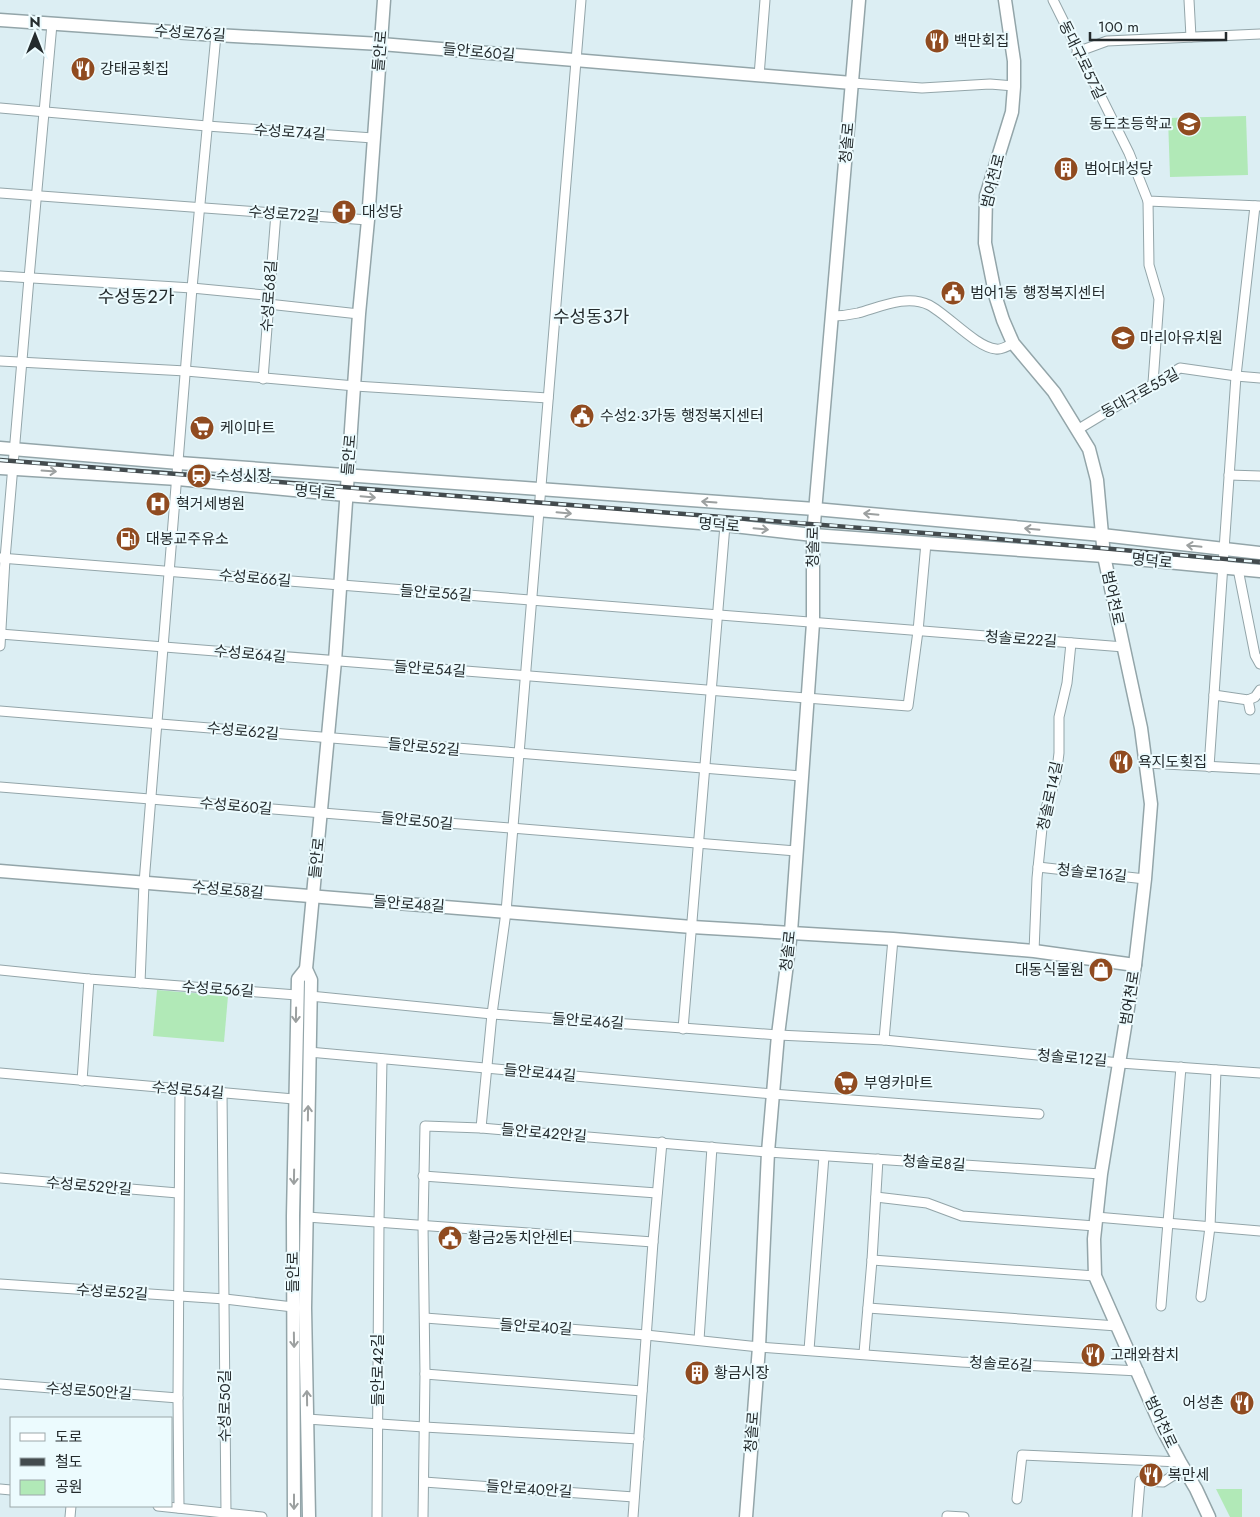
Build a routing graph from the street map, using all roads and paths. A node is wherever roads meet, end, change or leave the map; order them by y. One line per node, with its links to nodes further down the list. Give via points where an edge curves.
1 (384, 0): 13 (main road, 들안로)
2 (581, 0): 15 (street)
3 (765, 0): 16 (street)
4 (859, 0): 17 (main road, 청솔로)
5 (1005, 0): 18 (main road, 범어천로, via 1014,61)
6 (1053, 0): 14 (street, 동대구로57길)
7 (1189, 0): 12 (street)
8 (0, 20): 9 (main road, 수성로76길)
9 (52, 24): 11 (main road, 수성로76길); 20 (street)
10 (1260, 34): 12 (street)
11 (216, 35): 13 (main road, 수성로76길); 21 (street)
12 (1191, 37): 14 (street, via 1107,41)
13 (381, 44): 15 (main road, 들안로60길); 22 (main road, 들안로)
14 (1078, 52): 25 (street, 동대구로57길, via 1129,153)
15 (576, 61): 16 (main road, 들안로60길); 45 (street)
16 (758, 76): 17 (main road, 들안로60길)
17 (852, 83): 18 (street, via 922,88 990,84); 35 (main road, 청솔로)
18 (1014, 86): 36 (main road, 범어천로, via 1012,112 984,211 985,243 996,298)
19 (0, 108): 20 (street, 수성로74길)
20 (44, 112): 21 (street, 수성로74길); 24 (street)
21 (207, 126): 22 (street, 수성로74길); 27 (street)
22 (373, 138): 29 (main road, 들안로)
23 (0, 193): 24 (street, 수성로72길)
24 (37, 195): 27 (street, 수성로72길); 31 (street)
25 (1148, 201): 26 (street); 43 (street, 동대구로57길, via 1149,266 1158,299)
26 (1257, 206): 40 (street)
27 (200, 208): 28 (street, 수성로72길); 32 (street)
28 (276, 214): 29 (street, 수성로72길); 33 (street, 수성로68길)
29 (368, 220): 34 (main road, 들안로)
30 (0, 276): 31 (street)
31 (29, 278): 32 (street); 38 (street)
32 (192, 288): 33 (street, via 265,295); 39 (street)
33 (268, 304): 34 (street); 42 (street, 수성로68길)
34 (359, 314): 44 (main road, 들안로)
35 (832, 316): 36 (street, via 849,315 894,302 922,302 982,344 994,349); 58 (main road, 청솔로)
36 (1013, 343): 46 (main road, 범어천로, via 1054,392)
37 (0, 361): 38 (street)
38 (23, 363): 39 (street); 48 (street)
39 (186, 371): 42 (street); 49 (street)
40 (1236, 376): 41 (street, 동대구로55길); 43 (street, 동대구로55길, via 1180,368); 53 (street)
41 (1260, 378)
42 (263, 379): 44 (street)
43 (1153, 383): 46 (street, 동대구로55길)
44 (355, 386): 45 (street); 52 (main road, 들안로)
45 (548, 398): 56 (street)
46 (1077, 430): 62 (main road, 범어천로, via 1094,464)
47 (0, 448): 48 (main road, 명덕로)
48 (15, 449): 49 (main road, 명덕로); 51 (street)
49 (179, 463): 52 (main road, 명덕로); 55 (street)
50 (0, 468): 51 (main road, 명덕로)
51 (14, 469): 55 (main road, 명덕로, one-way to 55); 67 (street)
52 (348, 474): 56 (main road, 명덕로); 57 (main road, 들안로)
53 (1229, 476): 54 (street); 64 (street)
54 (1260, 476)
55 (178, 479): 57 (main road, 명덕로); 70 (street)
56 (541, 489): 58 (main road, 명덕로, one-way to 56); 59 (street)
57 (346, 495): 59 (main road, 명덕로, one-way to 59); 72 (main road, 들안로)
58 (815, 509): 61 (main road, 청솔로); 62 (main road, 명덕로, one-way to 58)
59 (539, 511): 60 (main road, 명덕로, one-way to 60); 73 (street)
60 (725, 526): 61 (main road, 명덕로, one-way to 61); 74 (street)
61 (812, 534): 63 (main road, 명덕로); 75 (main road, 청솔로)
62 (1102, 535): 64 (main road, 명덕로, one-way to 62); 66 (main road, 범어천로)
63 (926, 543): 66 (main road, 명덕로); 76 (street)
64 (1224, 549): 65 (main road, 명덕로); 68 (street)
65 (1260, 553)
66 (1104, 556): 68 (main road, 명덕로); 81 (main road, 범어천로)
67 (3, 558): 70 (street, 수성로66길); 77 (street)
68 (1224, 568): 69 (main road, 명덕로); 87 (street)
69 (1238, 569): 71 (main road, 명덕로); 83 (street, via 1255,655)
70 (169, 571): 72 (street, 수성로66길); 80 (street)
71 (1260, 571)
72 (340, 586): 73 (street, 들안로56길); 82 (main road, 들안로)
73 (532, 601): 74 (street, 들안로56길); 84 (street)
74 (717, 615): 75 (street, 들안로56길); 86 (street)
75 (813, 623): 76 (street, 청솔로22길); 88 (main road, 청솔로)
76 (918, 631): 78 (street, 청솔로22길); 88 (street, 들안로54길, via 908,706)
77 (1, 634): 79 (street); 80 (street, 수성로64길)
78 (1071, 642): 81 (street, 청솔로22길); 106 (street, 청솔로14길, via 1067,683 1059,716 1056,778 1046,808)
79 (0, 646)
80 (164, 647): 82 (street, 수성로64길); 92 (street)
81 (1124, 647): 95 (main road, 범어천로)
82 (335, 661): 84 (street, 들안로54길); 93 (main road, 들안로)
83 (1260, 664)
84 (526, 676): 86 (street, 들안로54길); 94 (street)
85 (1260, 690): 89 (street)
86 (711, 691): 88 (street, 들안로54길); 97 (street)
87 (1214, 695): 89 (street); 96 (street)
88 (808, 698): 99 (main road, 청솔로)
89 (1248, 700): 90 (street)
90 (1250, 710)
91 (0, 711): 92 (street, 수성로62길)
92 (157, 724): 93 (street, 수성로62길); 101 (street)
93 (328, 739): 94 (street, 들안로52길); 102 (main road, 들안로)
94 (519, 754): 97 (street, 들안로52길); 103 (street)
95 (1146, 763): 96 (street); 108 (main road, 범어천로, via 1151,804)
96 (1209, 767): 98 (street)
97 (705, 769): 99 (street, 들안로52길); 104 (street)
98 (1260, 769)
99 (801, 776): 105 (main road, 청솔로)
100 (0, 787): 101 (street, 수성로60길)
101 (151, 799): 102 (street, 수성로60길); 109 (street)
102 (322, 813): 103 (street, 들안로50길); 110 (main road, 들안로)
103 (513, 828): 104 (street, 들안로50길); 111 (street)
104 (698, 844): 105 (street, 들안로50길); 112 (street)
105 (796, 851): 113 (main road, 청솔로)
106 (1038, 867): 108 (street, 청솔로16길); 115 (street, 청솔로14길)
107 (0, 871): 109 (main road, 수성로58길)
108 (1146, 879): 116 (main road, 범어천로)
109 (144, 883): 110 (main road, 수성로58길); 120 (street)
110 (312, 897): 111 (main road, 들안로48길); 117 (main road, 들안로)
111 (506, 912): 112 (main road, 들안로48길); 123 (street)
112 (692, 926): 113 (main road, 들안로48길); 124 (street)
113 (790, 932): 114 (main road); 125 (main road, 청솔로)
114 (893, 939): 115 (main road); 126 (street)
115 (1034, 951): 116 (main road)
116 (1135, 965): 129 (main road, 범어천로)
117 (306, 969): 121 (main road, 들안로, via 298,979); 122 (main road, 들안로)
118 (0, 970): 119 (street, 수성로56길)
119 (89, 978): 120 (street, 수성로56길); 135 (street)
120 (140, 983): 121 (street, 수성로56길)
121 (297, 995): 139 (main road, 들안로, one-way to 139)
122 (310, 996): 123 (street, 들안로46길); 127 (main road, 들안로)
123 (492, 1014): 124 (street, 들안로46길); 131 (street)
124 (683, 1029): 125 (street, 들안로46길)
125 (778, 1035): 126 (street, 청솔로12길); 138 (main road, 청솔로)
126 (884, 1040): 129 (street, 청솔로12길)
127 (308, 1052): 128 (street, 들안로44길); 153 (main road, 들안로, one-way to 127)
128 (382, 1059): 131 (street, 들안로44길); 155 (street, 들안로42길)
129 (1120, 1063): 130 (street, 청솔로12길); 147 (main road, 범어천로)
130 (1181, 1067): 132 (street, 청솔로12길); 156 (street)
131 (488, 1068): 138 (street, 들안로44길); 141 (street)
132 (1216, 1070): 134 (street, 청솔로12길); 158 (street)
133 (0, 1073): 135 (street, 수성로54길)
134 (1260, 1073)
135 (82, 1081): 136 (street, 수성로54길)
136 (180, 1089): 137 (street, 수성로54길); 150 (street)
137 (222, 1092): 139 (street, 수성로54길); 166 (street)
138 (772, 1094): 140 (street); 144 (main road, 청솔로)
139 (294, 1099): 168 (main road, 들안로, one-way to 168)
140 (1039, 1114)
141 (481, 1128): 142 (street, 들안로42안길); 148 (street, 들안로42안길, via 424,1126)
142 (662, 1142): 143 (street, 들안로42안길); 151 (street)
143 (712, 1147): 144 (street, 들안로42안길); 173 (street)
144 (768, 1152): 145 (street, 청솔로8길); 174 (main road, 청솔로)
145 (824, 1156): 146 (street, 청솔로8길); 175 (street)
146 (878, 1159): 147 (street, 청솔로8길); 152 (street)
147 (1101, 1174): 154 (main road, 범어천로)
148 (423, 1176): 151 (street); 157 (street, 들안로42안길)
149 (0, 1178): 150 (street, 수성로52안길)
150 (178, 1193): 164 (street)
151 (657, 1194): 160 (street)
152 (876, 1197): 154 (street, via 926,1203 962,1216); 161 (street)
153 (307, 1217): 155 (street); 182 (main road, 들안로, one-way to 153)
154 (1096, 1221): 156 (street); 162 (main road, 범어천로)
155 (378, 1222): 157 (street); 183 (street, 들안로42길)
156 (1169, 1224): 158 (street); 167 (street)
157 (423, 1225): 160 (street); 170 (street)
158 (1210, 1227): 159 (street); 165 (street)
159 (1260, 1231)
160 (653, 1242): 172 (street)
161 (872, 1260): 162 (street); 169 (street)
162 (1095, 1276): 171 (main road, 범어천로)
163 (0, 1284): 164 (street, 수성로52길)
164 (179, 1297): 166 (street, 수성로52길); 181 (street)
165 (1202, 1297)
166 (225, 1299): 168 (street, 수성로52길); 192 (street, 수성로50길)
167 (1161, 1306)
168 (293, 1307): 194 (main road, 들안로, one-way to 194)
169 (868, 1308): 171 (street); 176 (street)
170 (425, 1318): 172 (street, 들안로40길); 178 (street)
171 (1117, 1326): 177 (main road, 범어천로)
172 (646, 1335): 173 (street); 180 (street)
173 (699, 1340): 174 (street)
174 (758, 1346): 175 (street, 청솔로6길); 199 (main road, 청솔로)
175 (809, 1350): 176 (street, 청솔로6길)
176 (864, 1353): 177 (street, 청솔로6길)
177 (1139, 1372): 186 (main road, 범어천로, via 1162,1428)
178 (425, 1374): 180 (street); 184 (street)
179 (0, 1384): 181 (street, 수성로50안길)
180 (642, 1391): 185 (street)
181 (178, 1398): 191 (street)
182 (307, 1419): 183 (street); 195 (main road, 들안로)
183 (378, 1424): 184 (street); 196 (street, 들안로42길)
184 (424, 1427): 185 (street); 187 (street)
185 (639, 1439): 188 (street)
186 (1183, 1465): 189 (street, via 1022,1454); 202 (street, via 1164,1482 1140,1481); 203 (main road, 범어천로)
187 (424, 1482): 188 (street, 들안로40안길); 197 (street)
188 (634, 1497): 198 (street)
189 (1017, 1499)
190 (168, 1507): 191 (street)
191 (179, 1508): 192 (street)
192 (226, 1513): 193 (street)
193 (262, 1517)
194 (294, 1517)
195 (309, 1517)
196 (377, 1517)
197 (424, 1517)
198 (633, 1517)
199 (746, 1517)
200 (947, 1517): 201 (street)
201 (964, 1517)
202 (1137, 1517)
203 (1209, 1517)

